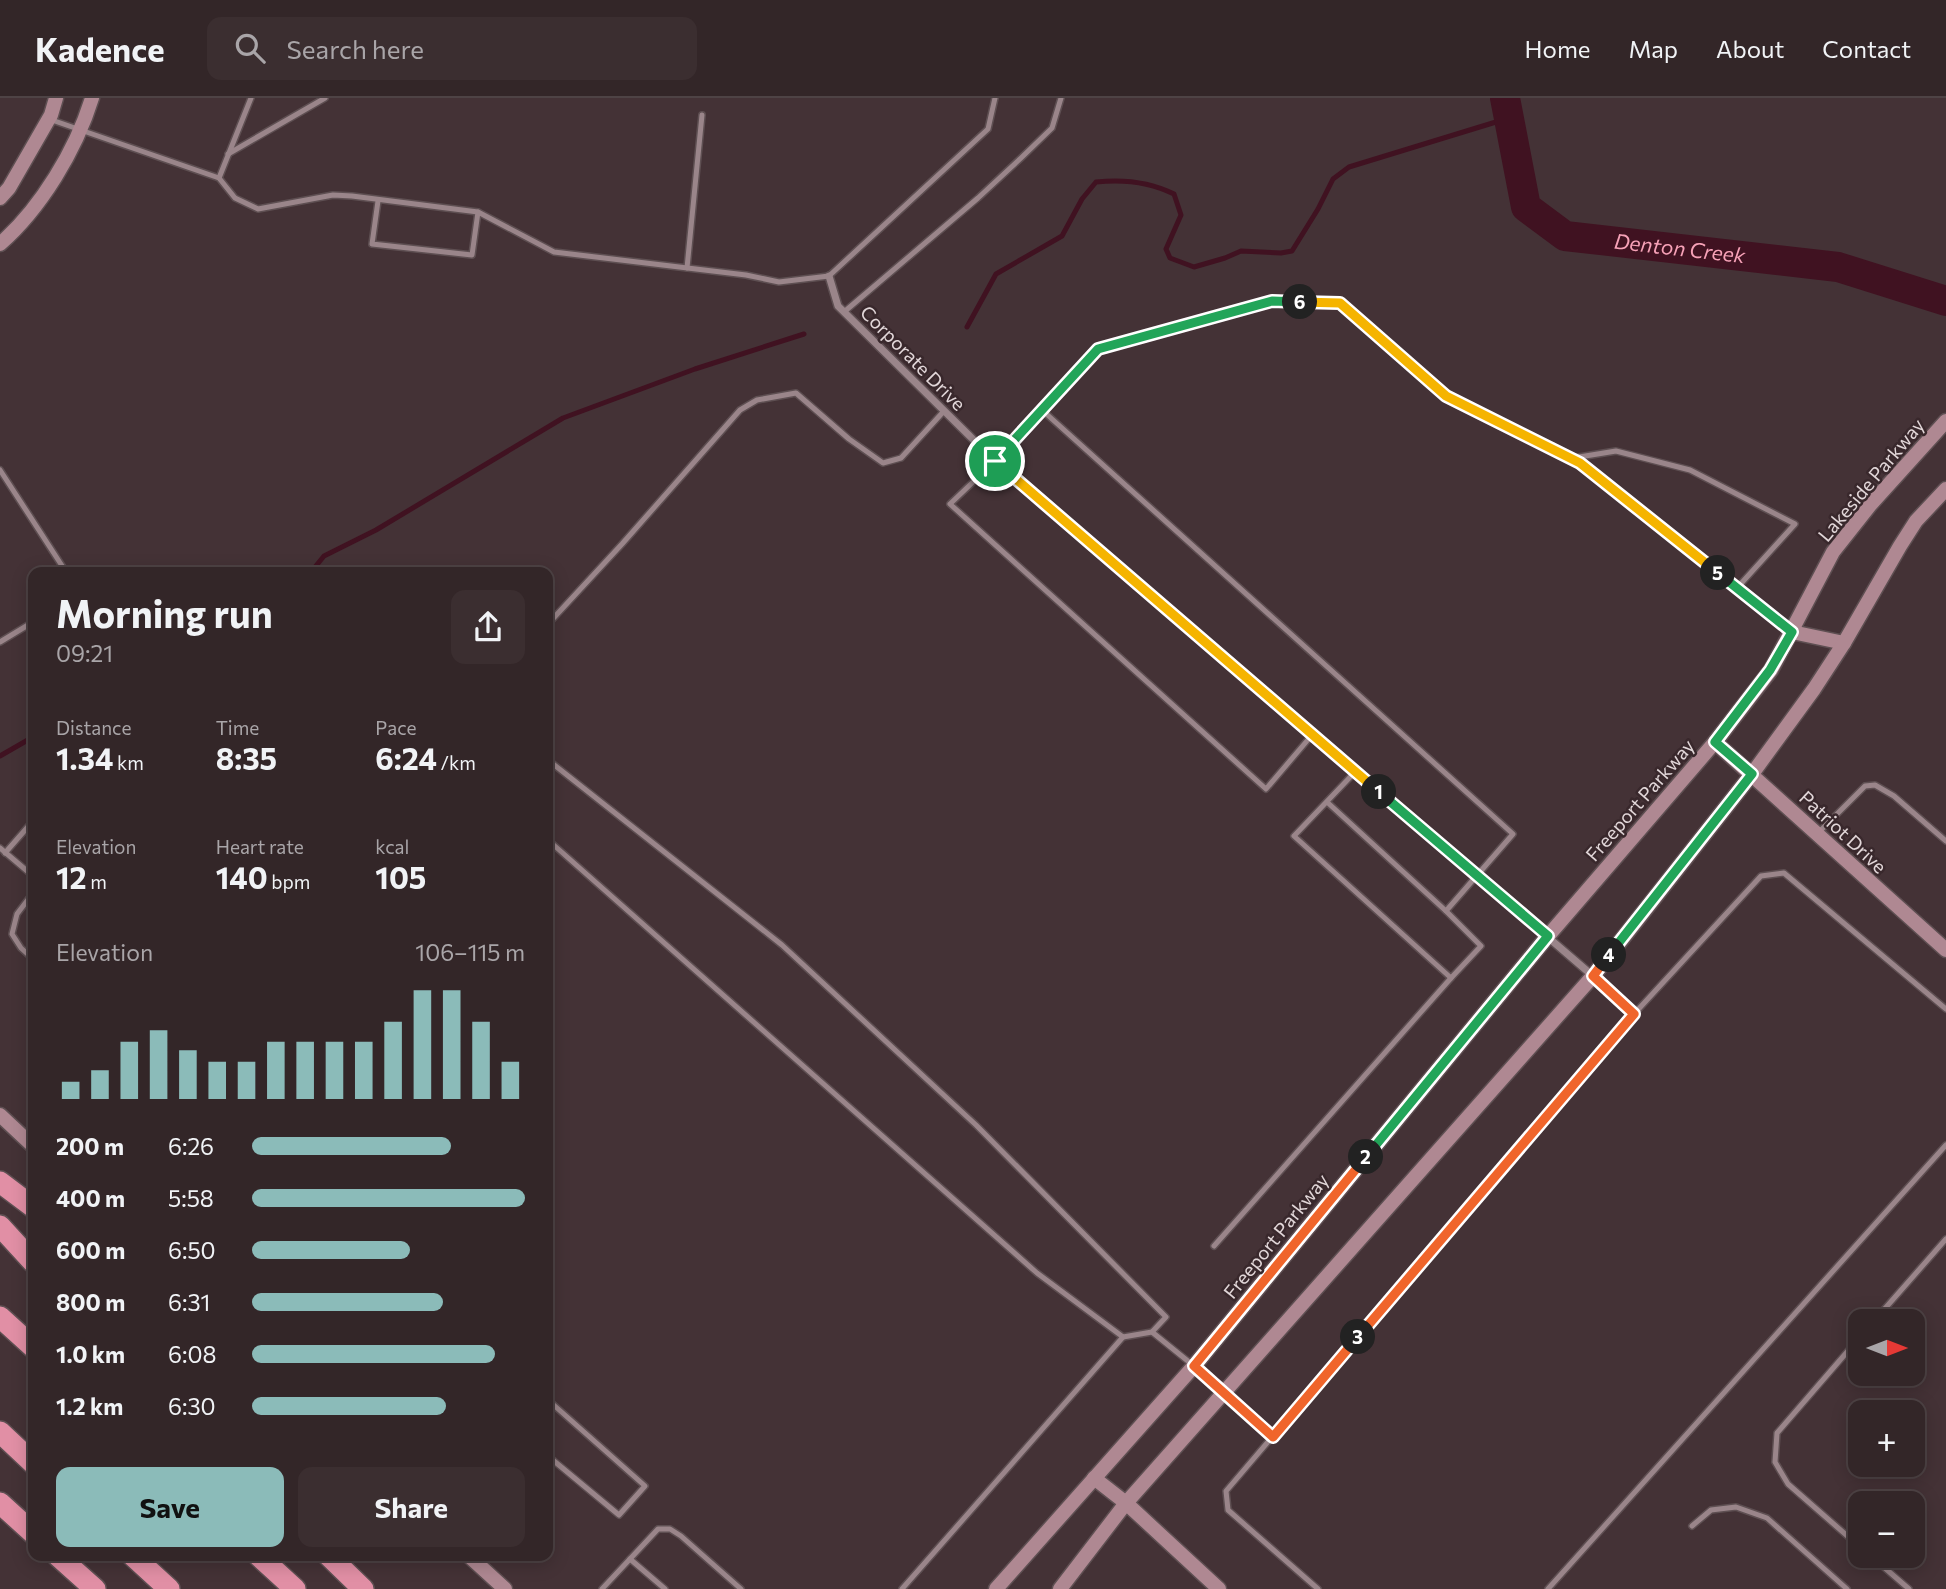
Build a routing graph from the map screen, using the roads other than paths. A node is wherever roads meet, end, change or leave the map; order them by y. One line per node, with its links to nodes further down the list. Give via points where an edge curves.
1 (57, 98): 8 (main road)
2 (92, 98): 9 (main road)
3 (251, 98): 10 (lane)
4 (325, 98): 10 (lane)
5 (995, 98): 17 (lane, via 988,129)
6 (1061, 98): 18 (lane, via 1052,128)
7 (702, 116): 16 (lane)
8 (49, 119): 9 (lane); 12 (main road)
9 (80, 131): 11 (lane); 15 (main road, via 50,187)
10 (228, 154): 11 (lane)
11 (219, 178): 13 (lane, via 236,198 258,209 332,195)
12 (0, 198)
13 (378, 201): 14 (lane); 14 (lane, via 372,244 471,255)
14 (478, 212): 16 (lane, via 554,252)
15 (0, 244)
16 (687, 268): 17 (lane, via 779,282)
17 (829, 276): 18 (street, Corporate Drive)
18 (844, 312): 20 (street, Corporate Drive)
19 (1042, 410): 22 (lane, via 1098,349 1272,301 1340,303 1446,396); 23 (lane); 45 (lane, via 1513,834)
20 (944, 411): 23 (street, Corporate Drive); 28 (lane, via 901,458 883,463 796,393 757,400 740,410)
21 (1946, 421): 30 (main road, Lakeside Parkway, via 1833,552)
22 (1572, 459): 27 (lane); 27 (lane, via 1616,451 1689,470 1795,524)
23 (995, 461): 33 (street, Corporate Drive); 33 (lane, via 950,504 1266,789)
24 (0, 470): 26 (lane)
25 (1946, 489): 32 (main road, via 1916,521)
26 (63, 567)
27 (1737, 588): 30 (lane)
28 (553, 619)
29 (28, 625): 31 (lane)
30 (1792, 632): 32 (main road); 34 (main road, Lakeside Parkway, via 1770,670)
31 (0, 642)
32 (1844, 643): 37 (main road)
33 (1312, 735): 36 (street, Corporate Drive)
34 (1715, 742): 37 (main road, Patriot Drive); 48 (main road, Freeport Parkway)
35 (553, 765): 66 (lane, via 782,946 976,1125 1166,1317)
36 (1355, 772): 38 (lane); 45 (street, Corporate Drive)
37 (1752, 774): 40 (main road, Patriot Drive); 51 (main road)
38 (1327, 802): 47 (lane); 52 (lane, via 1294,836)
39 (28, 826): 43 (lane)
40 (1816, 834): 41 (lane, via 1864,786 1875,785); 49 (main road, Patriot Drive)
41 (1946, 841)
42 (553, 845): 67 (lane, via 1037,1273)
43 (3, 851): 44 (lane)
44 (28, 872)
45 (1476, 874): 47 (lane); 48 (street, Corporate Drive)
46 (28, 900): 50 (lane, via 17,914 12,934)
47 (1446, 911): 52 (lane, via 1481,946)
48 (1548, 936): 51 (street, Corporate Drive); 70 (main road, Freeport Parkway)
49 (1946, 950)
50 (28, 955)
51 (1593, 976): 54 (lane); 71 (main road)
52 (1451, 978): 62 (lane)
53 (1946, 1009): 54 (lane, via 1784,873 1761,876)
54 (1634, 1014): 74 (lane)
55 (0, 1115): 56 (main road)
56 (28, 1141)
57 (1946, 1145): 103 (lane)
58 (0, 1182): 59 (highway)
59 (28, 1204)
60 (0, 1226): 63 (highway)
61 (1946, 1239): 64 (lane)
62 (1214, 1246)
63 (28, 1257)
64 (1885, 1309)
65 (0, 1317): 68 (highway)
66 (1152, 1332): 67 (lane); 70 (lane)
67 (1124, 1337): 98 (lane)
68 (28, 1342)
69 (1848, 1351): 82 (lane, via 1777,1433 1775,1462 1788,1483)
70 (1194, 1366): 71 (lane); 77 (main road, Freeport Parkway)
71 (1224, 1392): 74 (lane); 79 (main road)
72 (553, 1404): 76 (lane, via 645,1486 619,1515)
73 (0, 1433): 75 (highway)
74 (1273, 1437): 102 (lane, via 1226,1491 1228,1510)
75 (28, 1458)
76 (553, 1460)
77 (1094, 1478): 79 (main road); 99 (main road, Freeport Parkway)
78 (0, 1503): 81 (highway)
79 (1126, 1503): 100 (main road); 101 (main road)
80 (1692, 1526): 104 (lane, via 1711,1510 1736,1507 1767,1518)
81 (28, 1528)
82 (1848, 1536)
83 (630, 1559): 95 (lane); 96 (lane); 97 (lane, via 658,1529 670,1529)
84 (64, 1561): 90 (highway)
85 (138, 1561): 91 (highway)
86 (264, 1561): 92 (highway)
87 (334, 1561): 93 (highway)
88 (474, 1561): 94 (main road)
89 (1885, 1568): 105 (lane)
90 (95, 1589)
91 (169, 1589)
92 (295, 1589)
93 (363, 1589)
94 (505, 1589)
95 (603, 1589)
96 (665, 1589)
97 (741, 1589)
98 (902, 1589)
99 (996, 1589)
100 (1060, 1589)
101 (1219, 1589)
102 (1318, 1589)
103 (1548, 1589)
104 (1847, 1589)
105 (1909, 1589)

